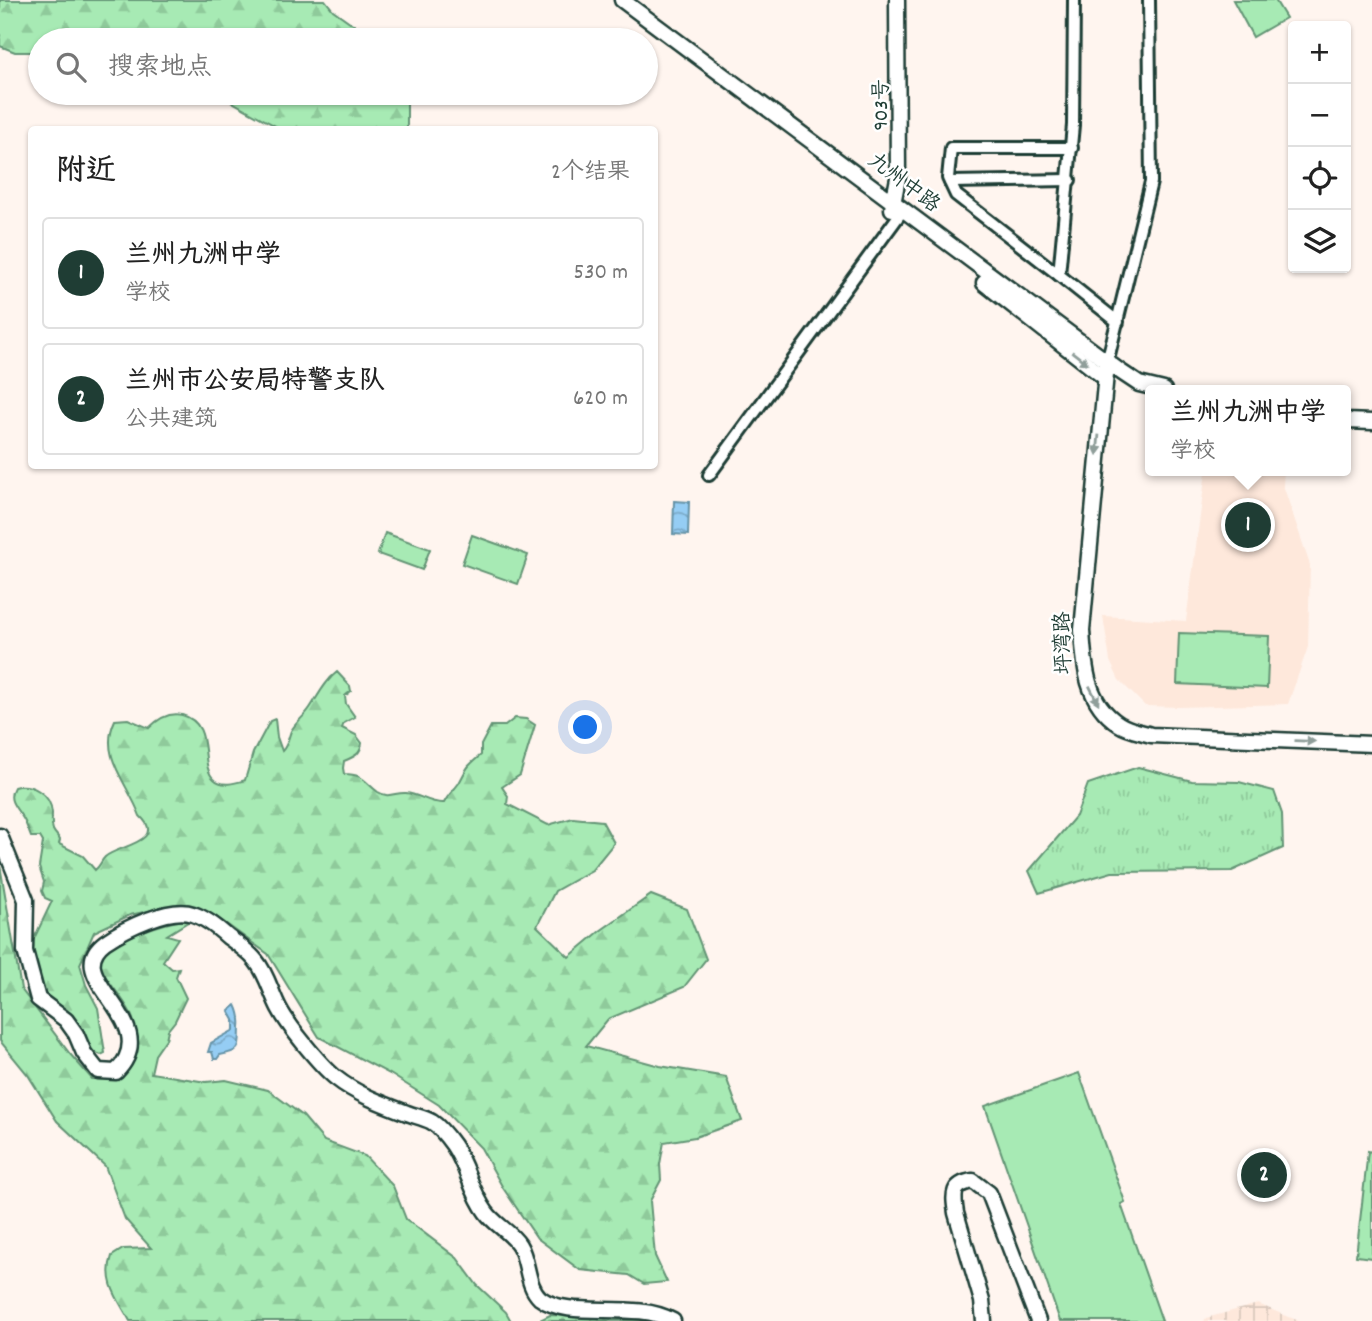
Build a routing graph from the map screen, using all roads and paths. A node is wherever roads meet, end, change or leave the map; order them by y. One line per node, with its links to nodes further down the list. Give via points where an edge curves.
1 (612, 0): 7 (street)
2 (622, 0): 12 (street, 九州中路)
3 (897, 0): 12 (street)
4 (905, 0): 12 (street, 903号)
5 (1074, 0): 9 (street)
6 (1149, 0): 14 (street, via 1151,182)
7 (650, 28)
8 (658, 34): 12 (street)
9 (1072, 148): 10 (street); 11 (street, via 951,148)
10 (1070, 180): 11 (street); 13 (street)
11 (950, 181): 13 (street, via 956,195)
12 (897, 210): 15 (street, 九州中路); 19 (street)
13 (1059, 275): 14 (street)
14 (1118, 322): 15 (street)
15 (1106, 370): 16 (street, 九州中路); 20 (street, 坪湾路, one-way to 20, via 1082,630 1088,686 1102,711 1121,726 1151,735)
16 (1145, 385)
17 (1351, 421): 18 (street)
18 (1372, 422)
19 (709, 475)
20 (1372, 744)
21 (0, 836): 22 (street, via 26,900 25,951 38,999 66,1020 98,1071 116,1072 129,1055 129,1043 123,1015 95,978 94,956 103,944 130,928 166,914 193,914 257,961 284,1016 335,1077 360,1093 433,1122 443,1133 455,1147 484,1209 519,1245 532,1288 541,1298 561,1307 646,1311)
22 (673, 1321)
23 (984, 1321): 24 (street, via 954,1205 955,1190 973,1181 989,1193)
24 (1038, 1321)

